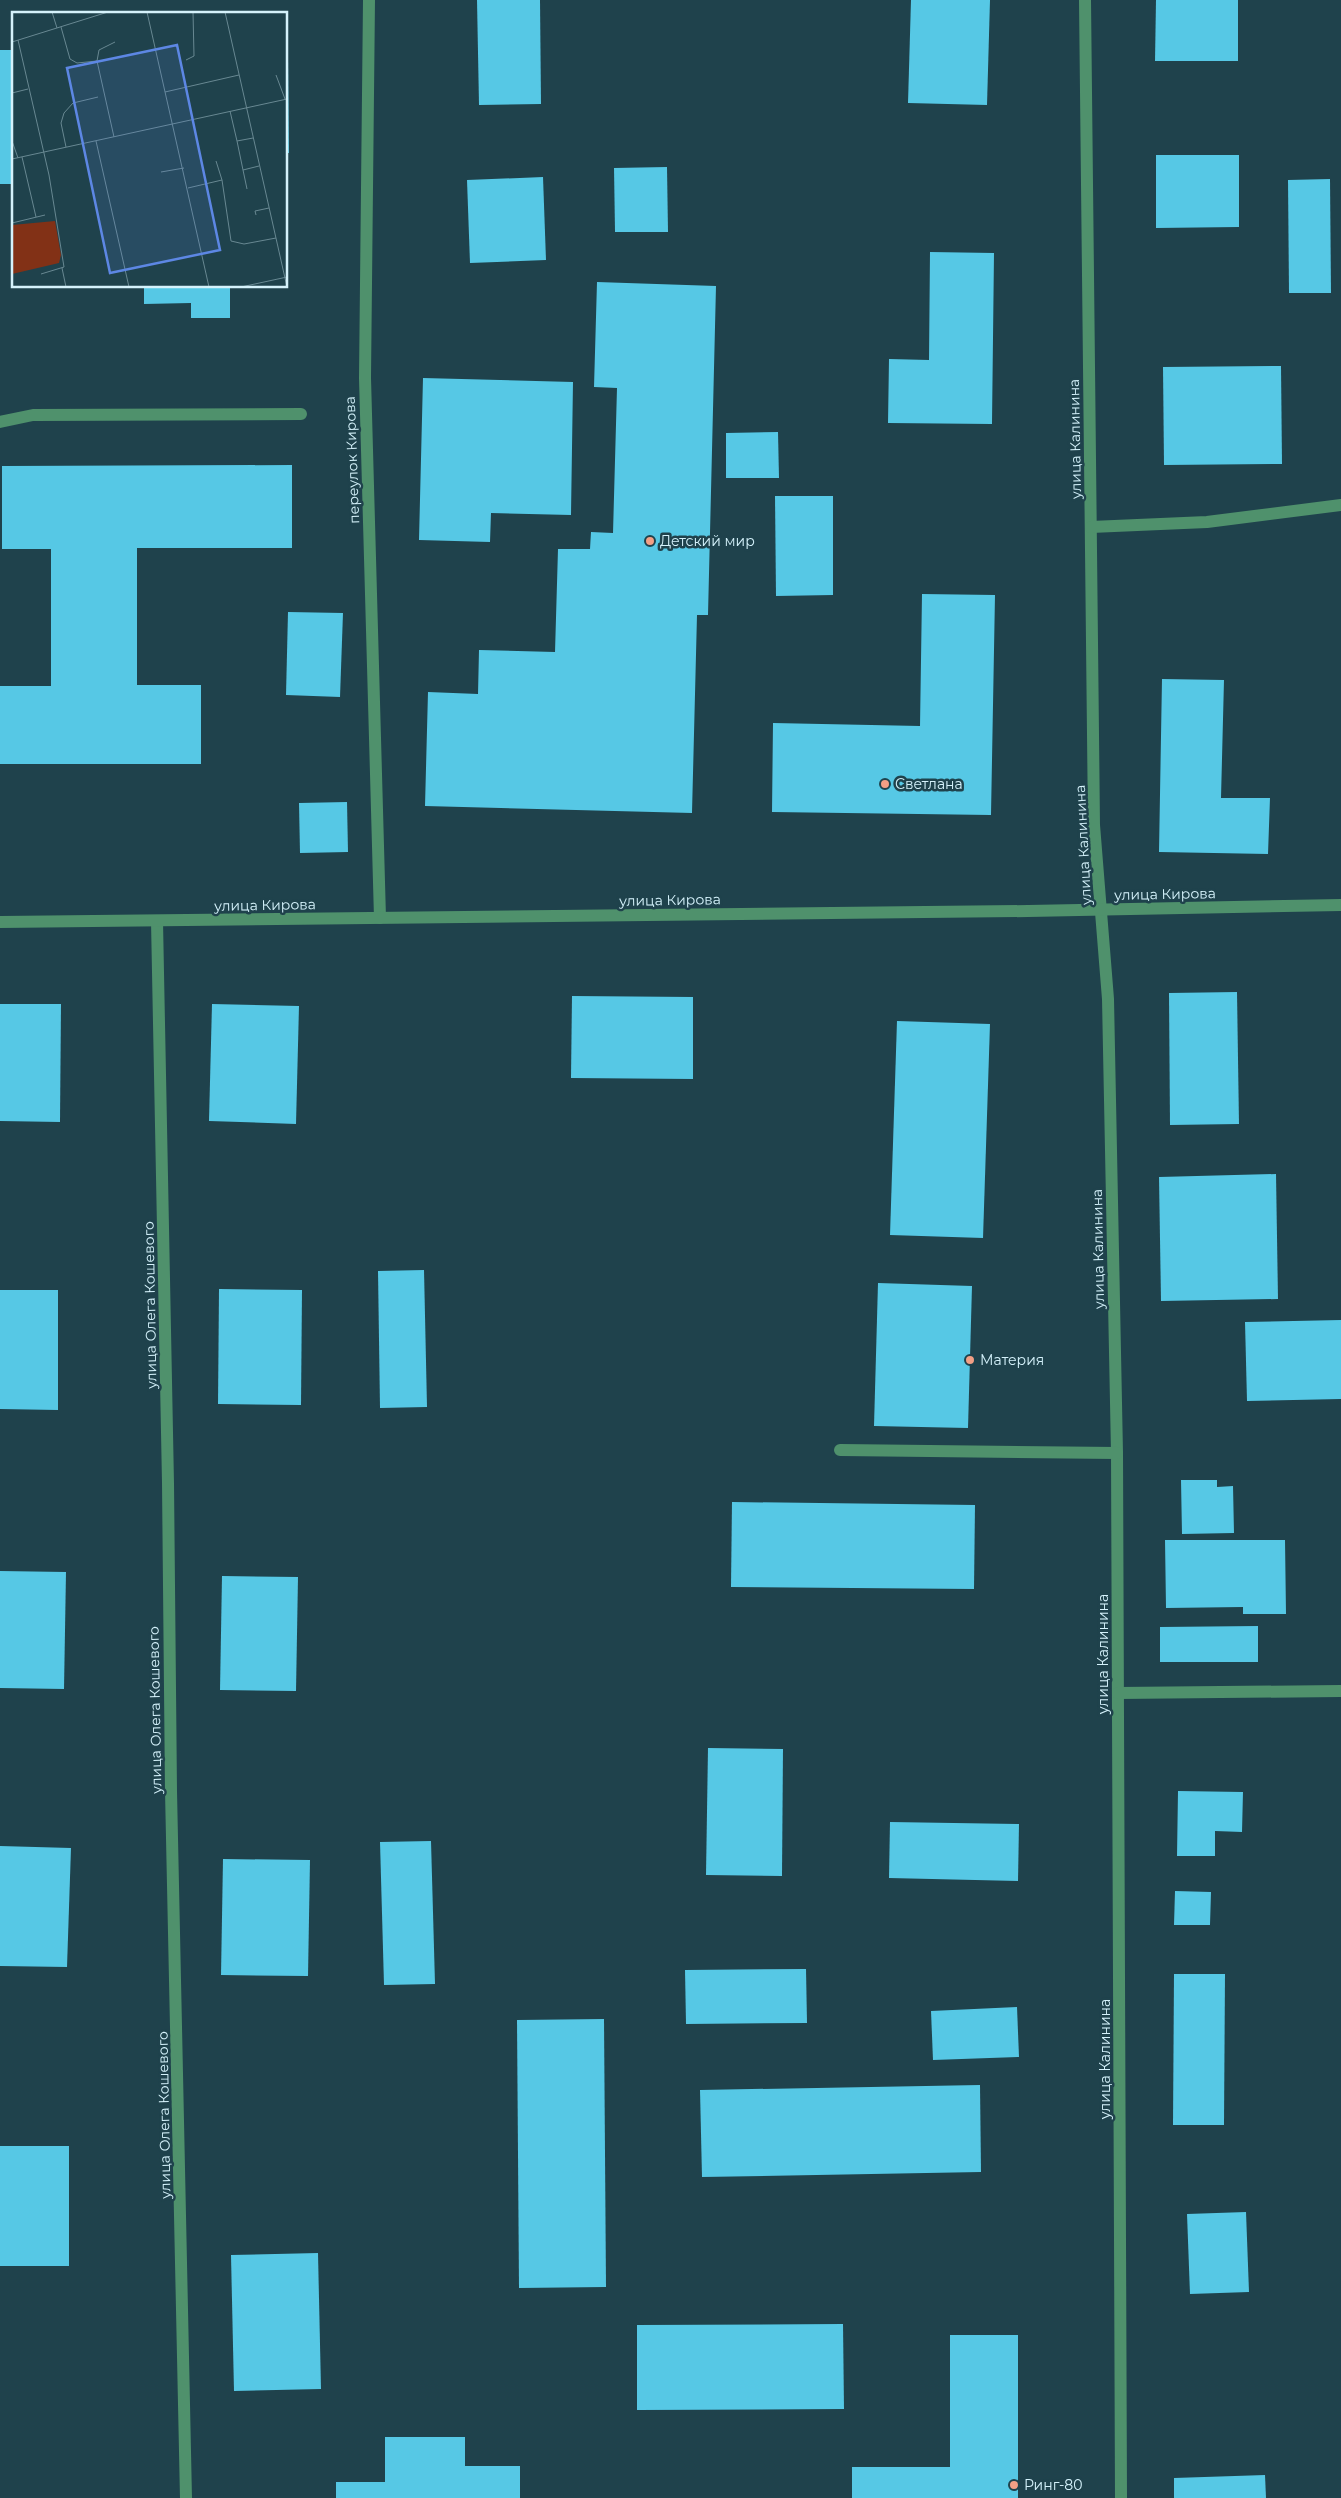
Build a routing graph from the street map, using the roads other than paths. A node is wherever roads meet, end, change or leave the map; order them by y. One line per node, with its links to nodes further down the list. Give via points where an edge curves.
1 (369, 0): 9 (street, переулок Кирова, via 365,378)
2 (1085, 0): 6 (street, улица Калинина)
3 (301, 414): 4 (street, via 33,415)
4 (0, 422)
5 (1341, 505): 6 (street, via 1207,522)
6 (1092, 527): 8 (street, улица Калинина, via 1094,825)
7 (1341, 905): 8 (street, улица Кирова)
8 (1102, 910): 9 (street, улица Кирова); 13 (street, улица Калинина, via 1108,999)
9 (380, 918): 10 (street, улица Кирова)
10 (157, 921): 11 (street, улица Кирова); 16 (street, улица Олега Кошевого)
11 (0, 922)
12 (840, 1450): 13 (street)
13 (1117, 1453): 15 (street, улица Калинина)
14 (1341, 1691): 15 (street)
15 (1118, 1693): 17 (street, улица Калинина)
16 (186, 2498)
17 (1121, 2498)

